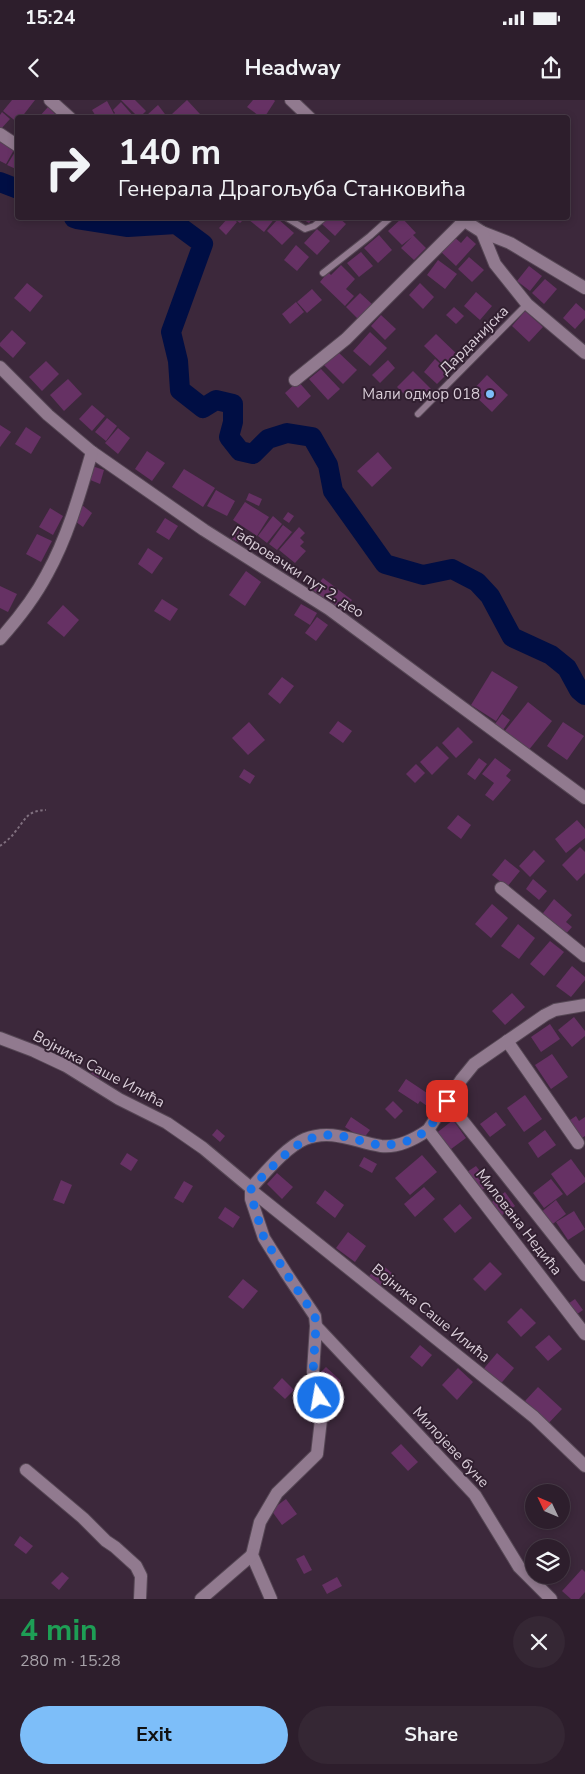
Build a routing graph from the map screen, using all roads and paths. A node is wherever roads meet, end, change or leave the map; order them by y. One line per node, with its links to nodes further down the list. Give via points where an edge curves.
1 (50, 100): 3 (street)
2 (291, 100): 4 (street)
3 (67, 115)
4 (307, 115)
5 (0, 134): 6 (street)
6 (15, 144)
7 (290, 220): 8 (lane, via 305,229)
8 (322, 220)
9 (388, 220): 13 (lane)
10 (461, 220): 18 (street, via 346,339)
11 (464, 220): 12 (street)
12 (482, 232): 14 (street, via 510,243); 15 (street, via 495,264)
13 (323, 273)
14 (585, 288)
15 (527, 304): 16 (street); 19 (lane, Дарданијска)
16 (585, 353)
17 (0, 367): 20 (street, Габровачки пут 2. део, via 48,415)
18 (295, 380)
19 (418, 414)
20 (92, 452): 21 (street, via 72,517 47,574); 22 (street, Габровачки пут 2. део, via 204,530 329,609)
21 (0, 639)
22 (585, 798)
23 (46, 810): 24 (path, via 28,814 14,834)
24 (0, 846)
25 (501, 888): 26 (street)
26 (585, 956)
27 (585, 1005): 29 (street, via 545,1015)
28 (0, 1038): 33 (street, Војника Саше Илића, via 66,1066 119,1099 167,1123 203,1148)
29 (507, 1041): 30 (street, via 474,1064); 32 (street)
30 (447, 1101): 31 (street); 34 (street)
31 (428, 1130): 33 (street, via 411,1140 382,1146 338,1135 313,1136 294,1146); 36 (street, Милована Недића)
32 (578, 1143)
33 (251, 1193): 35 (street, Милојеве буне, via 264,1238 315,1316); 37 (street, Војника Саше Илића, via 534,1417)
34 (585, 1275)
35 (316, 1326): 39 (street, Милојеве буне, via 313,1372 322,1411 317,1454 277,1493 260,1522); 43 (street, Милојеве буне, via 475,1495 519,1567)
36 (585, 1334)
37 (585, 1466)
38 (26, 1470): 40 (street, via 136,1566 141,1576)
39 (252, 1555): 41 (street); 42 (street)
40 (140, 1599)
41 (201, 1599)
42 (271, 1599)
43 (550, 1599)

